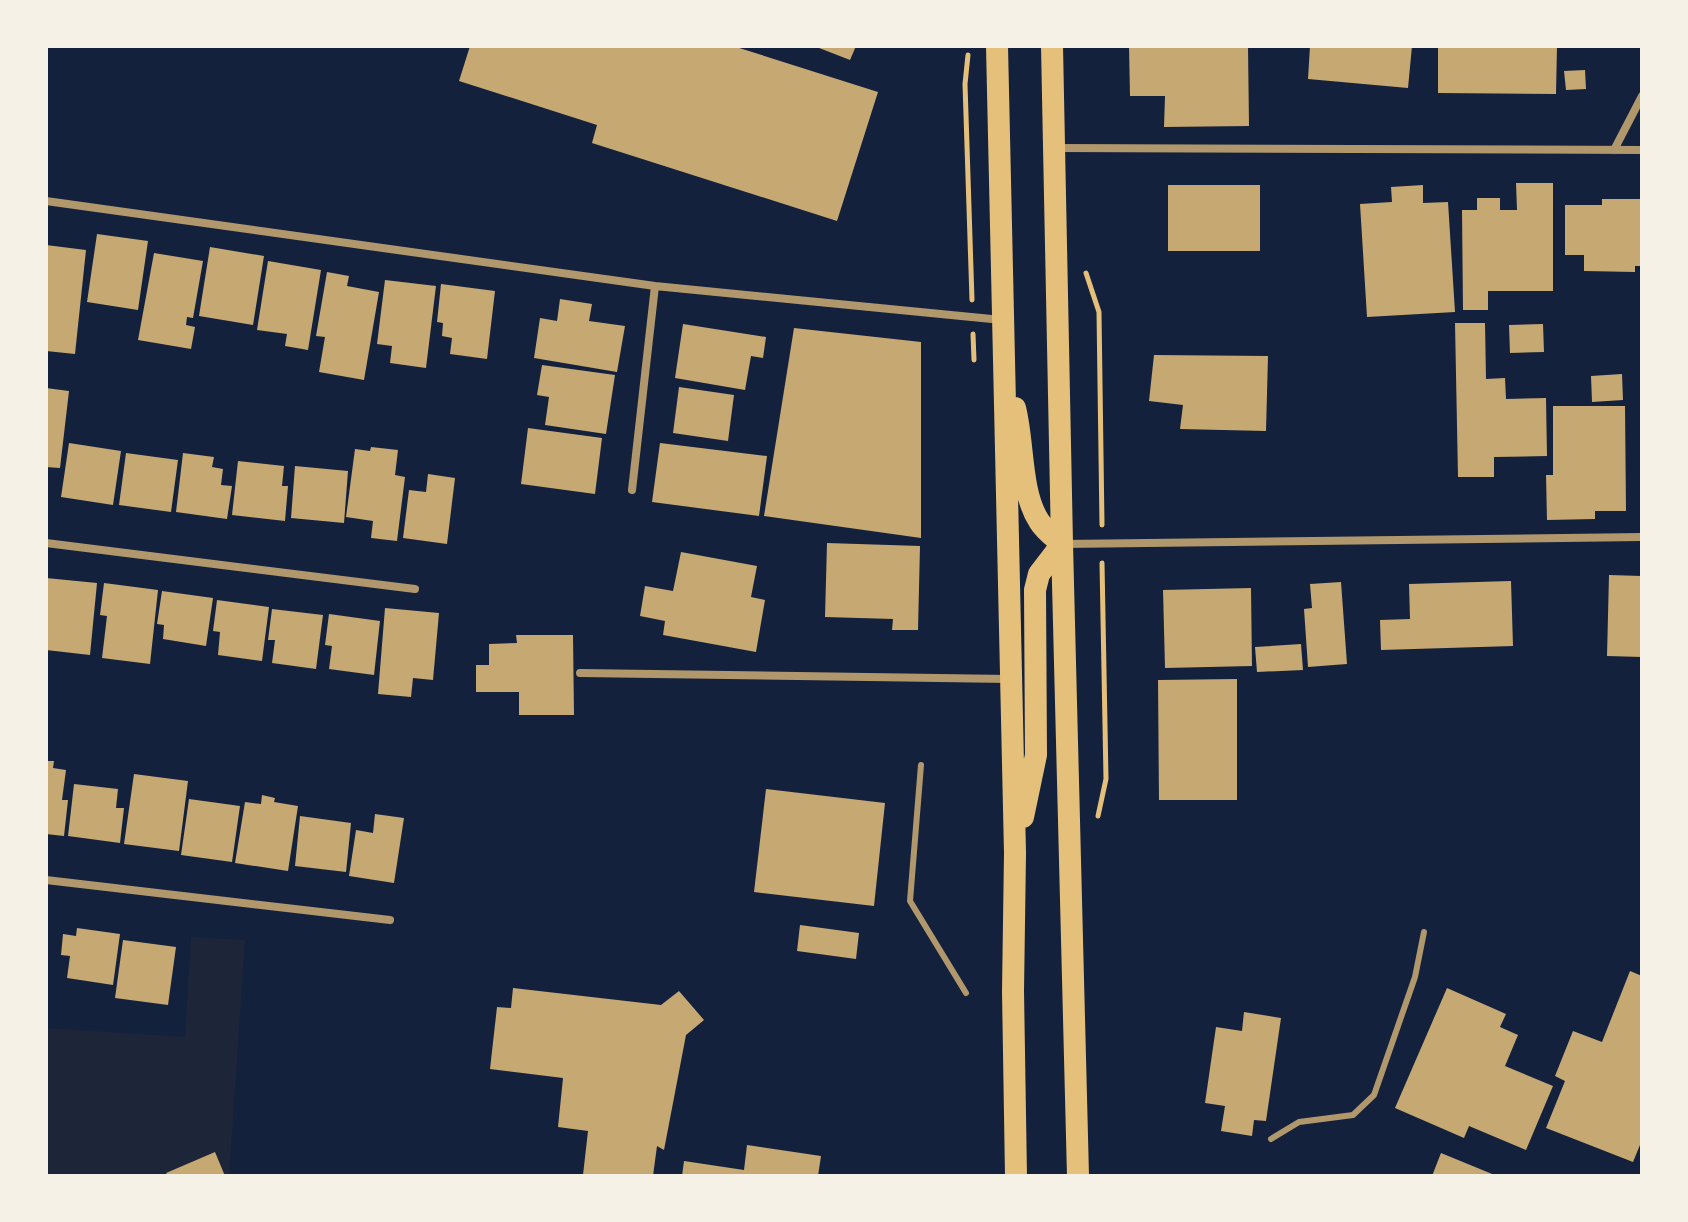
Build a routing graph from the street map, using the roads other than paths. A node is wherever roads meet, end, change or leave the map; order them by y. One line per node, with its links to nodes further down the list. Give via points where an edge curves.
1 (997, 46): 9 (highway)
2 (1052, 46): 4 (highway)
3 (1642, 96): 5 (street)
4 (1054, 148): 5 (street); 14 (highway)
5 (1614, 150): 6 (street)
6 (1642, 150)
7 (46, 201): 8 (street)
8 (655, 286): 9 (street); 11 (street)
9 (1002, 320): 10 (highway)
10 (1003, 365): 14 (highway, via 1030,503 1048,533); 17 (highway)
11 (632, 490)
12 (1642, 537): 14 (street)
13 (46, 543): 15 (street)
14 (1062, 544): 19 (highway, via 1039,574 1035,590 1036,755); 26 (highway)
15 (415, 589)
16 (580, 673): 17 (street)
17 (1010, 679): 19 (highway)
18 (921, 765): 23 (lane, via 910,901)
19 (1015, 853): 25 (highway)
20 (46, 880): 21 (street)
21 (390, 920)
22 (1424, 932): 24 (lane, via 1415,977 1374,1095 1353,1115 1299,1122)
23 (966, 993)
24 (1271, 1139)
25 (1016, 1176)
26 (1078, 1176)

